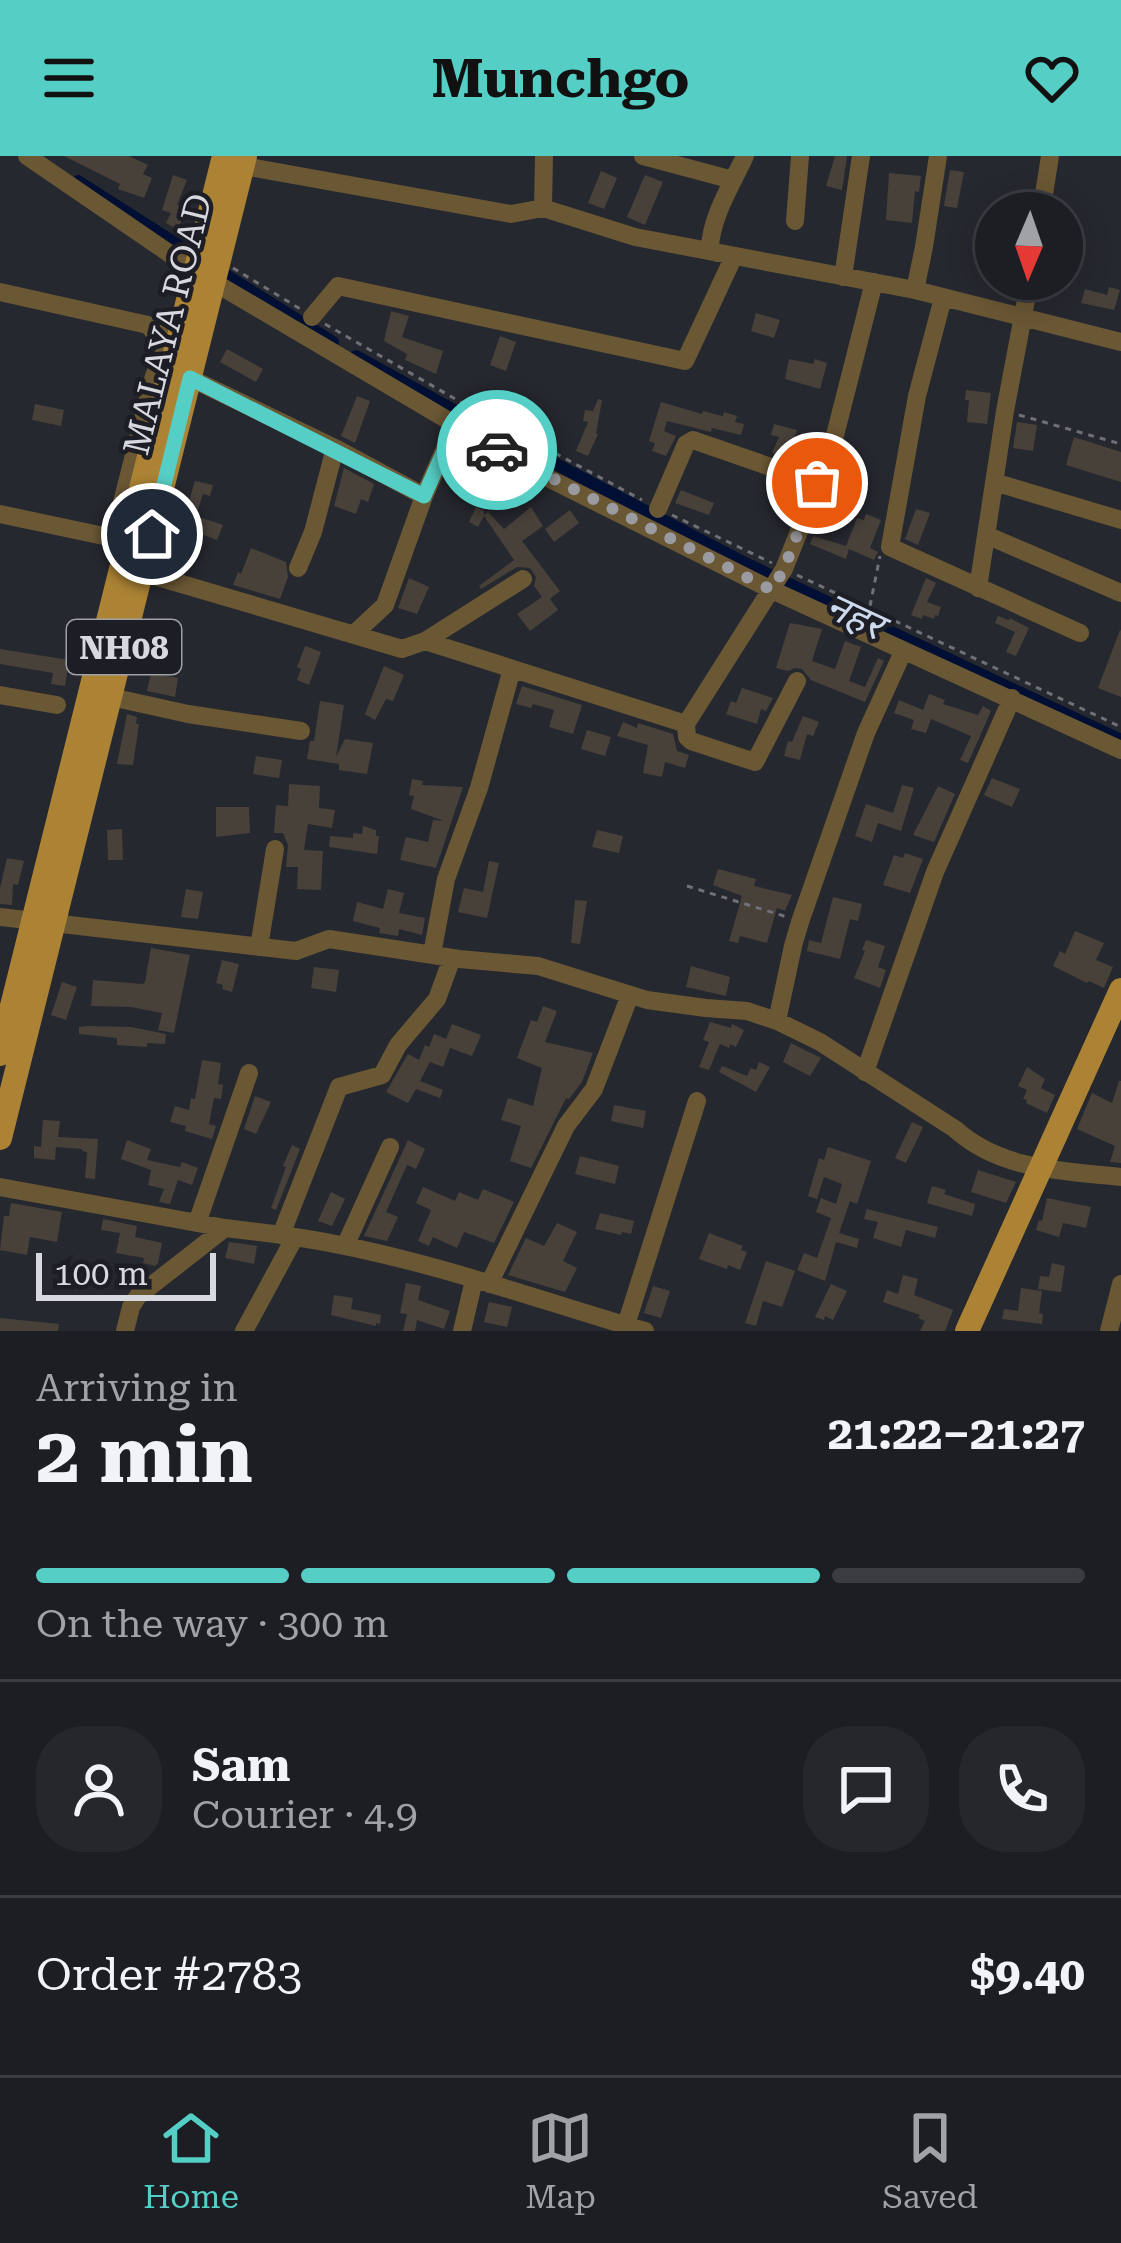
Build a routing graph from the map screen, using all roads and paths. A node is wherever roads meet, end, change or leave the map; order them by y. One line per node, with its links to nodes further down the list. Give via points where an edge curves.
1 (27, 156): 15 (street)
2 (544, 156): 12 (street)
3 (643, 156): 10 (street)
4 (745, 156): 10 (street)
5 (800, 156): 13 (street)
6 (861, 156): 16 (street)
7 (938, 156): 18 (street)
8 (1050, 156): 11 (street)
9 (237, 159): 12 (street, via 511,214); 15 (main road, NH08)
10 (733, 181): 14 (street, via 709,242)
11 (1044, 192)
12 (543, 208): 14 (street)
13 (795, 220)
14 (725, 255): 16 (street); 22 (street, via 685,362 338,286)
15 (205, 277): 25 (main road, MALAYA ROAD / NH08); 27 (street); 39 (main road, NH08)
16 (843, 277): 17 (street)
17 (874, 282): 18 (street); 31 (street)
18 (915, 290): 20 (street)
19 (0, 292): 34 (street, via 148,326 169,344 113,538)
20 (943, 298): 23 (street); 37 (street)
21 (1027, 300): 23 (street)
22 (313, 316)
23 (1024, 317): 24 (street); 26 (street)
24 (1121, 342)
25 (190, 378): 29 (street); 39 (main road, MALAYA ROAD / NH08)
26 (1005, 411): 28 (path); 30 (street)
27 (455, 426): 32 (street); 42 (street)
28 (1121, 444)
29 (334, 448): 32 (street); 38 (street)
30 (994, 482): 35 (street); 36 (street)
31 (817, 483): 33 (street, via 693,440); 42 (street)
32 (424, 496): 46 (street, via 385,604)
33 (658, 508)
34 (0, 514)
35 (1121, 520)
36 (986, 535): 41 (street); 43 (street)
37 (890, 547): 41 (street); 44 (path, via 880,555)
38 (298, 568)
39 (132, 569): 46 (street); 52 (main road, MALAYA ROAD / NH08); 61 (main road, NH08)
40 (523, 579): 47 (street)
41 (978, 587): 45 (street)
42 (772, 590): 48 (street); 55 (street)
43 (1121, 593)
44 (870, 608)
45 (1080, 633)
46 (354, 634): 47 (street, via 402,649)
47 (424, 641): 49 (street)
48 (903, 652): 53 (street); 62 (street)
49 (512, 668): 55 (street); 64 (street, via 446,879)
50 (797, 681): 55 (street, via 755,762 691,741)
51 (0, 694): 54 (street)
52 (111, 697): 56 (street); 61 (main road, MALAYA ROAD / NH08)
53 (1012, 698): 57 (street); 70 (street, via 935,872)
54 (57, 705)
55 (686, 724)
56 (301, 731)
57 (1121, 750)
58 (275, 849): 63 (street)
59 (687, 886): 62 (path)
60 (0, 917): 61 (street)
61 (44, 922): 63 (street); 69 (main road, NH08); 73 (main road, MALAYA ROAD / NH08)
62 (800, 922): 68 (street)
63 (259, 947): 64 (street, via 296,951 329,939)
64 (431, 954): 65 (street)
65 (452, 958): 67 (street, via 538,965); 80 (street, via 437,1000 382,1075 339,1087)
66 (1121, 990): 75 (main road)
67 (630, 995): 68 (street); 82 (street, via 594,1089)
68 (777, 1021): 70 (street)
69 (0, 1054)
70 (866, 1072): 75 (street, via 972,1144)
71 (249, 1073): 78 (street)
72 (698, 1101): 85 (street)
73 (0, 1138)
74 (390, 1148): 81 (street)
75 (1039, 1169): 76 (street); 89 (main road)
76 (1121, 1177)
77 (0, 1186): 78 (street)
78 (196, 1223): 79 (street)
79 (224, 1228): 80 (street); 86 (street, via 138,1296)
80 (288, 1236): 81 (street); 87 (street)
81 (346, 1244): 82 (street)
82 (482, 1282): 84 (street); 88 (street)
83 (1121, 1284): 90 (street)
84 (587, 1323): 85 (street)
85 (635, 1328)
86 (124, 1331)
87 (244, 1331)
88 (462, 1331)
89 (967, 1331)
90 (1109, 1331)

